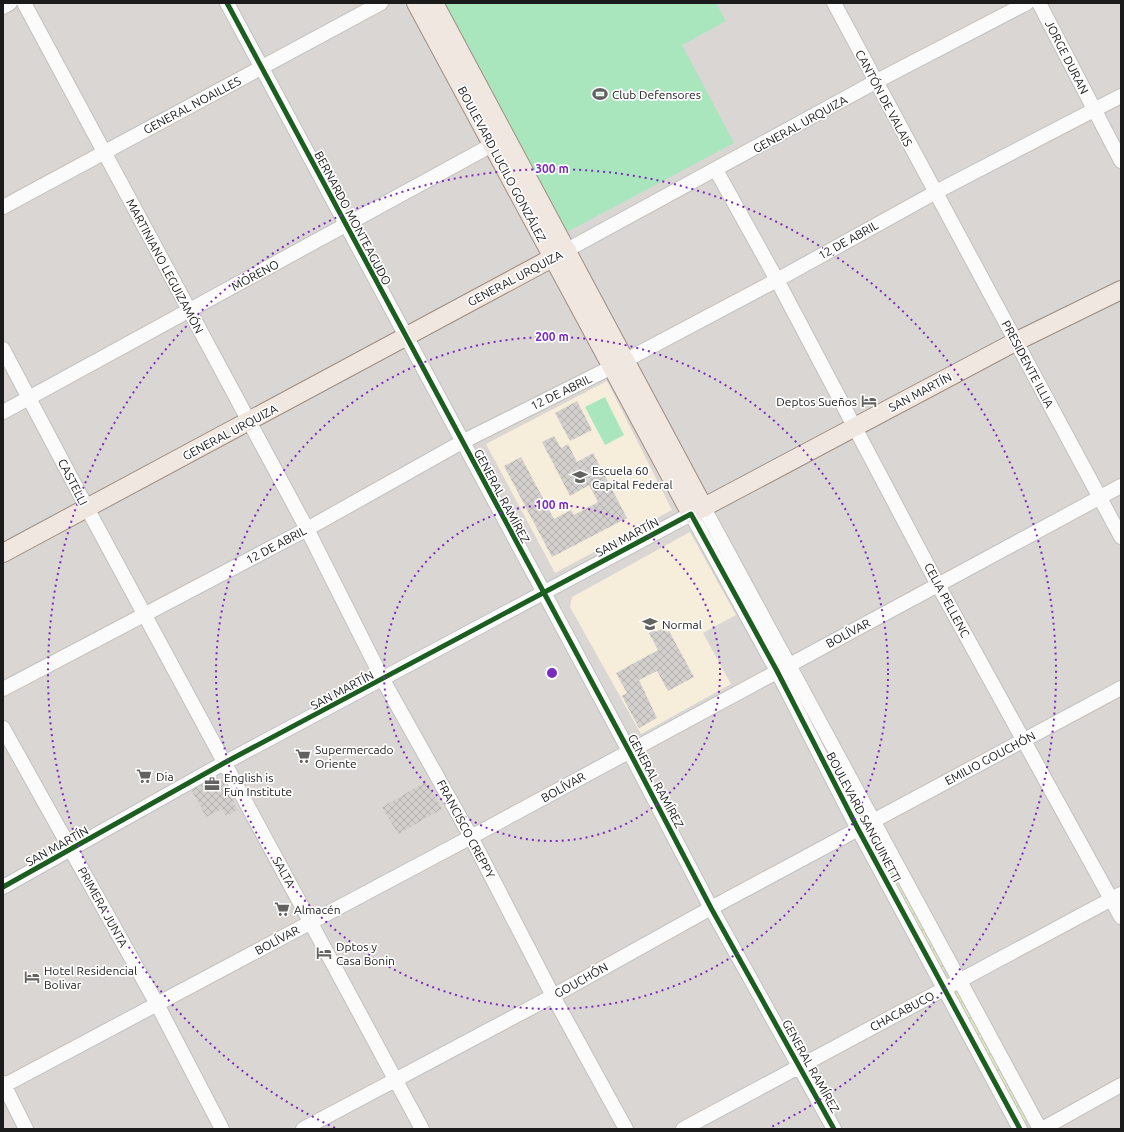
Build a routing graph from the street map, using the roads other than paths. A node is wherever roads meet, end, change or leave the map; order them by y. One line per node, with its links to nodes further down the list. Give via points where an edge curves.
1 (10, 3): 10 (street)
2 (24, 3): 16 (street, MARTINIANO LEGUIZAMÓN)
3 (227, 3): 11 (street, BERNARDO MONTEAGUDO)
4 (381, 3): 11 (street, GENERAL NOAILLES)
5 (416, 3): 15 (main road, BOULEVARD LUCILO GONZÁLEZ)
6 (434, 3): 15 (main road, BOULEVARD LUCILO GONZÁLEZ)
7 (834, 3): 12 (street, CANTÓN DE VALAIS)
8 (1027, 3): 12 (street, GENERAL URQUIZA)
9 (1039, 3): 14 (street, JORGE DURAN)
10 (3, 7)
11 (262, 68): 16 (street, GENERAL NOAILLES); 21 (street, BERNARDO MONTEAGUDO)
12 (876, 82): 18 (street, GENERAL URQUIZA); 19 (street, CANTÓN DE VALAIS)
13 (1121, 96): 14 (street, 12 DE ABRIL)
14 (1094, 110): 17 (street, JORGE DURAN); 19 (street, 12 DE ABRIL)
15 (499, 141): 21 (street, MORENO); 22 (main road, BOULEVARD LUCILO GONZÁLEZ)
16 (105, 152): 20 (street, GENERAL NOAILLES); 25 (street, MARTINIANO LEGUIZAMÓN)
17 (1121, 161)
18 (716, 170): 22 (street, GENERAL URQUIZA); 23 (street, CELIA PELLENC)
19 (936, 192): 23 (street, 12 DE ABRIL); 27 (street, PRESIDENTE ILLIA)
20 (3, 207)
21 (346, 226): 25 (street, MORENO); 26 (street, BERNARDO MONTEAGUDO)
22 (560, 253): 26 (main road, GENERAL URQUIZA); 29 (main road, BOULEVARD LUCILO GONZÁLEZ)
23 (777, 280): 29 (street, 12 DE ABRIL); 33 (street, CELIA PELLENC)
24 (1121, 290): 27 (main road, SAN MARTÍN)
25 (190, 311): 30 (street, MORENO); 32 (street, MARTINIANO LEGUIZAMÓN)
26 (406, 337): 32 (main road, GENERAL URQUIZA); 34 (street, BERNARDO MONTEAGUDO)
27 (1015, 342): 33 (main road, SAN MARTÍN); 36 (street, PRESIDENTE ILLIA)
28 (3, 349): 30 (street, CASTELLI)
29 (619, 363): 34 (street, 12 DE ABRIL); 38 (main road, BOULEVARD SANGUINETTI)
30 (29, 398): 31 (street, MORENO); 37 (street, CASTELLI)
31 (3, 412)
32 (249, 422): 37 (main road, GENERAL URQUIZA); 39 (street, MARTINIANO LEGUIZAMÓN)
33 (855, 426): 38 (main road, SAN MARTÍN); 42 (street, CELIA PELLENC)
34 (462, 442): 39 (street, 12 DE ABRIL); 43 (street, GENERAL RAMÍREZ)
35 (1121, 486): 36 (street, BOLÍVAR)
36 (1100, 496): 40 (street, PRESIDENTE ILLIA); 42 (street, BOLÍVAR)
37 (87, 508): 41 (main road, GENERAL URQUIZA); 44 (street, CASTELLI)
38 (698, 511): 43 (street, SAN MARTÍN); 45 (street, BOULEVARD SANGUINETTI)
39 (307, 529): 44 (street, 12 DE ABRIL); 46 (street, FRANCISCO CREPPY)
40 (1121, 537)
41 (3, 553)
42 (938, 585): 45 (street, BOLÍVAR); 50 (street, CELIA PELLENC)
43 (543, 594): 46 (street, SAN MARTÍN); 51 (street, GENERAL RAMÍREZ)
44 (145, 614): 48 (street, 12 DE ABRIL); 52 (street, SALTA)
45 (783, 668): 51 (street, BOLÍVAR); 53 (street, BOULEVARD SANGUINETTI); 54 (street, BOULEVARD SANGUINETTI)
46 (383, 680): 52 (street, SAN MARTÍN); 55 (street, FRANCISCO CREPPY)
47 (1121, 688): 50 (street, EMILIO GOUCHÓN)
48 (3, 689)
49 (3, 728): 56 (street, PRIMERA JUNTA)
50 (1024, 740): 53 (street, EMILIO GOUCHÓN); 58 (street, CELIA PELLENC)
51 (629, 751): 55 (street, BOLÍVAR); 59 (street, GENERAL RAMÍREZ)
52 (224, 763): 56 (street, SAN MARTÍN); 61 (street, SALTA)
53 (873, 821): 54 (street, EMILIO GOUCHÓN); 62 (street, BOULEVARD SANGUINETTI)
54 (858, 829): 59 (street, GOUCHÓN); 63 (street, BOULEVARD SANGUINETTI)
55 (471, 837): 61 (street, BOLÍVAR); 64 (street, FRANCISCO CREPPY)
56 (71, 850): 57 (street, SAN MARTÍN); 65 (street, PRIMERA JUNTA)
57 (3, 887)
58 (1116, 897): 60 (street, CELIA PELLENC); 62 (street, CHACABUCO)
59 (711, 908): 64 (street, GOUCHÓN); 66 (street, GENERAL RAMÍREZ)
60 (1121, 917)
61 (311, 921): 65 (street, BOLÍVAR); 67 (street, SALTA)
62 (960, 981): 63 (street, CHACABUCO); 78 (street, BOULEVARD SANGUINETTI)
63 (945, 988): 66 (street, CHACABUCO); 77 (street, BOULEVARD SANGUINETTI)
64 (554, 996): 67 (street, GOUCHÓN); 74 (street, FRANCISCO CREPPY)
65 (157, 1004): 68 (street, BOLÍVAR); 71 (street, PRIMERA JUNTA)
66 (800, 1066): 75 (street, CHACABUCO); 76 (street, GENERAL RAMÍREZ)
67 (395, 1081): 72 (street, GOUCHÓN); 73 (street, SALTA)
68 (3, 1084): 70 (street)
69 (1121, 1085): 78 (street)
70 (26, 1129)
71 (222, 1129)
72 (303, 1129)
73 (422, 1129)
74 (626, 1129)
75 (684, 1129)
76 (834, 1129)
77 (1020, 1129)
78 (1041, 1129)

